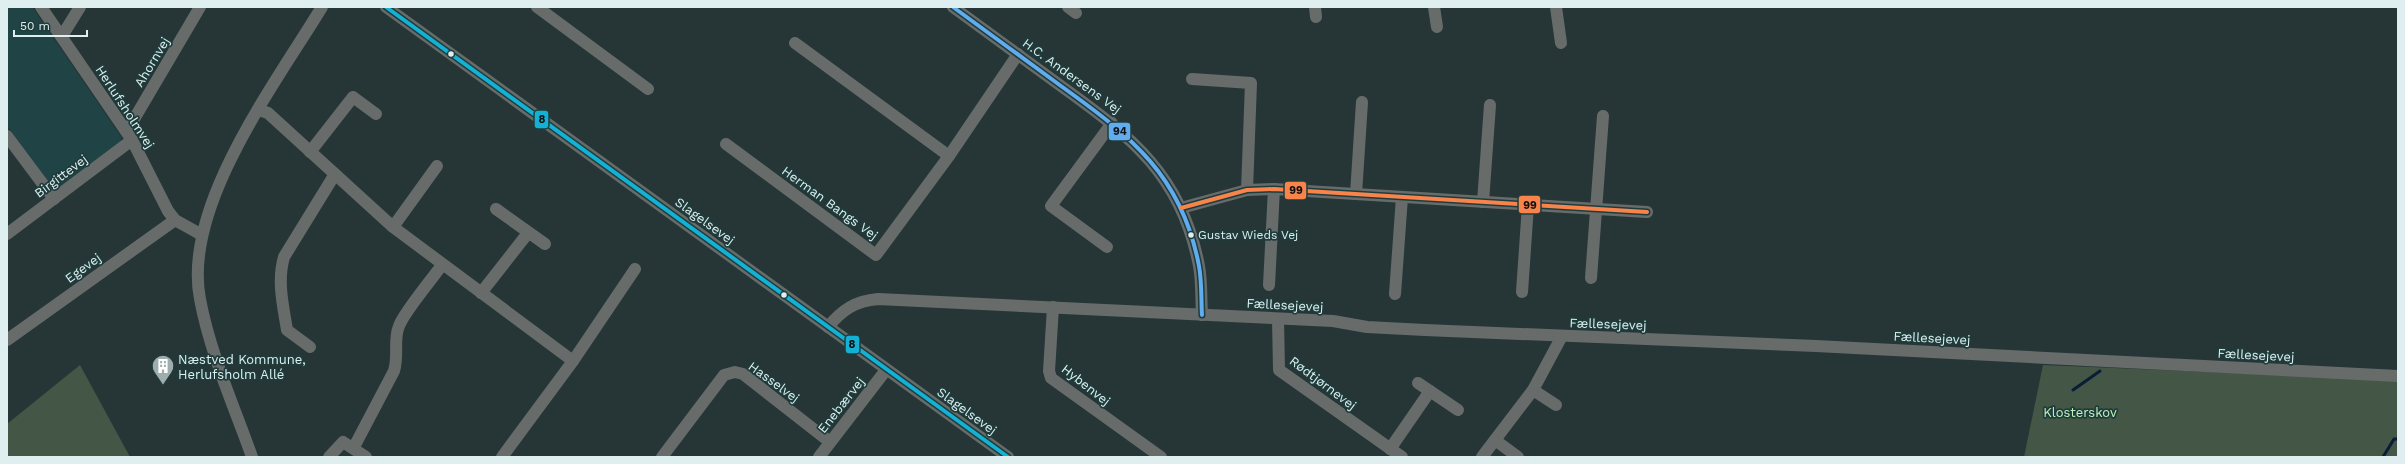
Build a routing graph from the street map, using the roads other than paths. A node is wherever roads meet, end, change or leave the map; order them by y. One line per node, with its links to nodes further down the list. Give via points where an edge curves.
1 (41, 7): 11 (street, Herlufsholmvej)
2 (80, 7): 11 (street)
3 (200, 7): 24 (street, Ahornvej)
4 (322, 7): 19 (street)
5 (386, 7): 58 (street, Slagelsevej)
6 (537, 7): 16 (street)
7 (1434, 7): 10 (street)
8 (1556, 7): 13 (street)
9 (957, 8): 14 (street, H.C. Andersens Vej)
10 (1437, 27)
11 (62, 36): 24 (street, Herlufsholmvej)
12 (795, 42): 27 (street)
13 (1561, 43)
14 (1018, 54): 22 (street, H.C. Andersens Vej); 27 (street, Herman Bangs Vej)
15 (1192, 79): 31 (street, via 1251,83)
16 (648, 89)
17 (1362, 102): 32 (street)
18 (1490, 105): 35 (street)
19 (259, 110): 26 (street, via 268,113); 45 (street, via 221,176)
20 (376, 114): 26 (street, via 353,97)
21 (1603, 116): 39 (street)
22 (1112, 123): 37 (street, H.C. Andersens Vej, via 1142,150 1164,178); 47 (street, via 1052,206)
23 (7, 136): 34 (street)
24 (129, 136): 34 (street, Birgittevej); 41 (street, Herlufsholmvej)
25 (726, 144): 27 (street, Herman Bangs Vej, via 876,255)
26 (310, 152): 29 (street)
27 (949, 156)
28 (437, 166): 42 (street)
29 (335, 174): 42 (street); 61 (street, via 284,256 280,270 287,330)
30 (1274, 189): 31 (street); 32 (street); 51 (street)
31 (1247, 190): 37 (street)
32 (1356, 194): 33 (street)
33 (1402, 197): 35 (street); 54 (street)
34 (54, 199): 44 (street, Birgittevej)
35 (1483, 202): 36 (street)
36 (1528, 205): 39 (street); 52 (street)
37 (1181, 208): 56 (street, H.C. Andersens Vej, via 1200,268)
38 (496, 209): 43 (street)
39 (1596, 209): 40 (street); 50 (street)
40 (1647, 212)
41 (175, 220): 45 (street); 60 (street, Egevej)
42 (393, 227): 48 (street)
43 (528, 233): 46 (street); 53 (street)
44 (7, 234)
45 (202, 235): 74 (street, via 198,266 199,298 210,340)
46 (545, 244)
47 (1107, 247)
48 (442, 265): 53 (street); 72 (street, via 399,324 396,337 398,359 394,371)
49 (635, 269): 62 (street)
50 (1591, 278)
51 (1269, 285)
52 (1522, 292)
53 (481, 293): 62 (street)
54 (1395, 294)
55 (1053, 307): 56 (street, Fællesejevej); 58 (street, Fællesejevej, via 878,298 853,304 841,312); 81 (street, Hybenvej, via 1048,371 1051,378)
56 (1202, 315): 57 (street, Fællesejevej)
57 (1278, 319): 59 (street, Fællesejevej); 73 (street, Rødtjørnevej, via 1279,370)
58 (828, 327): 63 (street, Slagelsevej)
59 (1562, 336): 64 (street, Fællesejevej, via 1816,346); 66 (street)
60 (7, 340)
61 (310, 347)
62 (573, 361): 77 (street)
63 (886, 370): 71 (street, Enebærvej); 80 (street, Slagelsevej)
64 (2398, 376)
65 (1418, 383): 67 (street)
66 (1533, 390): 68 (street); 70 (street)
67 (1430, 391): 69 (street); 73 (street)
68 (1556, 405)
69 (1458, 410)
70 (1495, 440): 83 (street); 84 (street)
71 (830, 442): 78 (street, Hasselvej, via 743,374 734,372 724,375); 79 (street, Enebærvej)
72 (354, 448): 75 (street, via 344,442); 76 (street)
73 (1390, 449): 82 (street, Rødtjørnevej)
74 (252, 457)
75 (330, 457)
76 (366, 457)
77 (502, 457)
78 (662, 457)
79 (819, 457)
80 (1008, 457)
81 (1161, 457)
82 (1402, 457)
83 (1482, 457)
84 (1518, 457)

